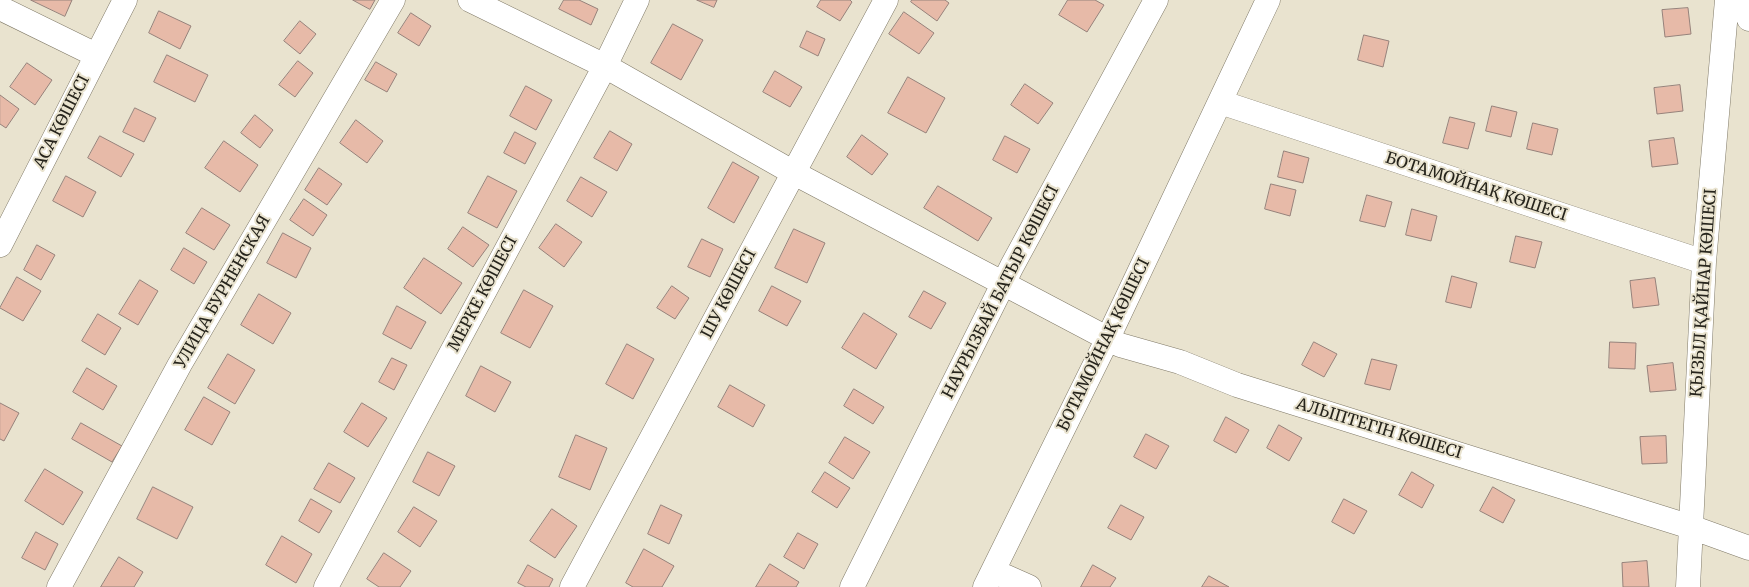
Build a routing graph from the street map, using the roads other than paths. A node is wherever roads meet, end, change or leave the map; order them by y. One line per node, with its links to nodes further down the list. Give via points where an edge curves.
1 (125, 0): 12 (street, АСА КӨШЕСІ)
2 (393, 0): 23 (street, УЛИЦА БУРНЕНСКАЯ, via 180,364)
3 (470, 0): 13 (street, АЛЫПТЕГІН КӨШЕСІ)
4 (638, 0): 13 (street, МЕРКЕ КӨШЕСІ)
5 (886, 0): 15 (street, ШУ КӨШЕСІ)
6 (1156, 0): 18 (street, НАУРЫЗБАЙ БАТЫР КӨШЕСІ)
7 (1268, 0): 14 (street, БОТАМОЙНАҚ КӨШЕСІ)
8 (1726, 0): 17 (street, ҚЫЗЫЛ ҚАЙНАР КӨШЕСІ)
9 (1741, 0): 11 (street)
10 (0, 8): 12 (street)
11 (1749, 19)
12 (96, 55): 16 (street, АСА КӨШЕСІ)
13 (605, 66): 15 (street, АЛЫПТЕГІН КӨШЕСІ); 24 (street, МЕРКЕ КӨШЕСІ)
14 (1220, 102): 17 (street, БОТАМОЙНАҚ КӨШЕСІ); 19 (street, БОТАМОЙНАҚ КӨШЕСІ)
15 (794, 172): 18 (street, АЛЫПТЕГІН КӨШЕСІ); 25 (street, ШУ КӨШЕСІ)
16 (0, 246)
17 (1704, 262): 20 (street, ҚЫЗЫЛ ҚАЙНАР КӨШЕСІ)
18 (1003, 283): 19 (street, АЛЫПТЕГІН КӨШЕСІ); 26 (street, НАУРЫЗБАЙ БАТЫР КӨШЕСІ)
19 (1108, 338): 20 (street, АЛЫПТЕГІН КӨШЕСІ, via 1237,385); 22 (street, БОТАМОЙНАҚ КӨШЕСІ)
20 (1691, 527): 21 (street, АЛЫПТЕГІН КӨШЕСІ); 28 (street, ҚЫЗЫЛ ҚАЙНАР КӨШЕСІ)
21 (1749, 548)
22 (989, 579): 27 (street)
23 (60, 587)
24 (326, 587)
25 (572, 587)
26 (852, 587)
27 (1029, 587)
28 (1688, 587)

